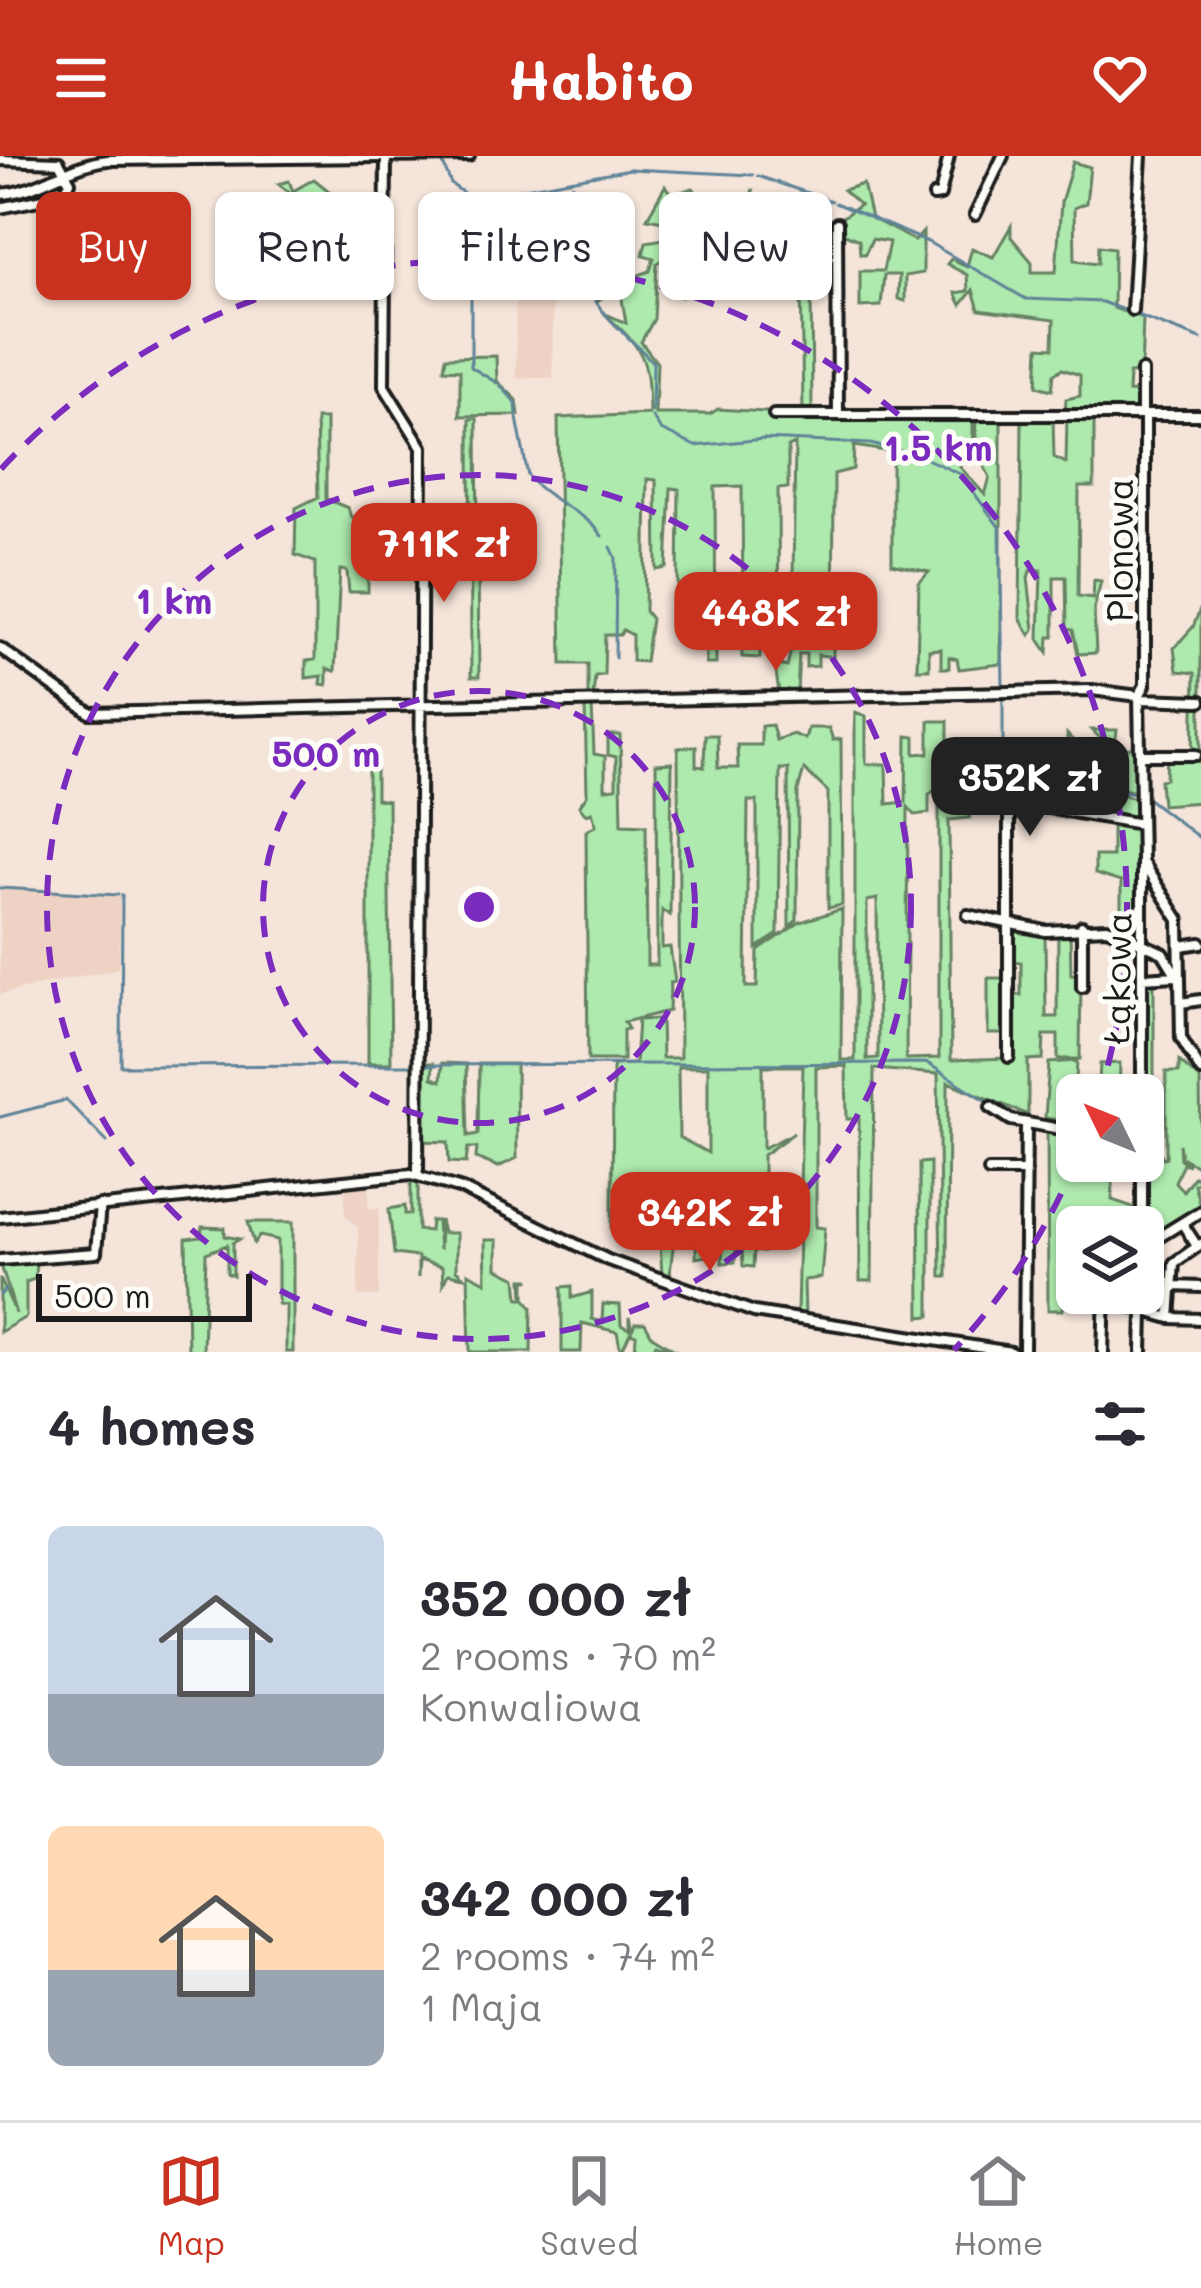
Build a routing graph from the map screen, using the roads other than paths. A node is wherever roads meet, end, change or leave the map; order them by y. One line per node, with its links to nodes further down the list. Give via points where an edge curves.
1 (469, 156): 6 (street)
2 (949, 156): 11 (street)
3 (1003, 156): 13 (street)
4 (1141, 156): 15 (street)
5 (316, 157): 7 (street); 9 (street, via 108,160)
6 (442, 157): 7 (street)
7 (386, 158): 24 (street, via 384,386 422,447)
8 (0, 160): 9 (street, via 53,160)
9 (65, 172): 10 (street); 12 (street, via 63,195)
10 (0, 194)
11 (937, 196)
12 (0, 208)
13 (975, 215)
14 (837, 223): 18 (street)
15 (1132, 310)
16 (1142, 371): 19 (street, Plonowa)
17 (774, 415): 18 (street)
18 (838, 415): 19 (street)
19 (1144, 415): 20 (street); 22 (street, Plonowa)
20 (1201, 415)
21 (0, 648): 24 (street, via 90,713)
22 (1141, 697): 23 (street); 24 (street, via 1092,690); 26 (street, Łąkowa)
23 (1201, 700)
24 (422, 704): 50 (street)
25 (1009, 753): 28 (street)
26 (1142, 755): 27 (street); 29 (street, Łąkowa)
27 (1196, 755)
28 (1009, 801): 29 (street); 32 (street)
29 (1141, 824): 30 (street, Łąkowa)
30 (1142, 862): 34 (street, Łąkowa); 36 (street, via 1179,920)
31 (968, 915): 32 (street)
32 (1009, 925): 33 (street); 42 (street)
33 (1082, 926): 34 (street); 39 (street)
34 (1142, 941): 37 (street, via 1169,957); 38 (street, Łąkowa)
35 (1201, 943): 36 (street)
36 (1181, 946): 37 (street)
37 (1179, 976): 38 (street); 41 (street)
38 (1142, 978): 44 (street, Łąkowa)
39 (1082, 987)
40 (1201, 1000): 41 (street)
41 (1181, 1003): 43 (street, via 1183,1044)
42 (1009, 1057)
43 (1201, 1071)
44 (1142, 1074)
45 (991, 1107): 46 (street)
46 (1026, 1124): 47 (street); 49 (street)
47 (1056, 1129)
48 (988, 1171): 49 (street)
49 (1026, 1171): 66 (street)
50 (418, 1175): 51 (street); 65 (street, via 736,1307)
51 (100, 1205): 53 (street); 57 (street, via 96,1253)
52 (1201, 1211): 54 (street)
53 (0, 1216)
54 (1182, 1223): 55 (street); 56 (street)
55 (1164, 1234)
56 (1199, 1245): 58 (street, via 1174,1264)
57 (0, 1260)
58 (1173, 1286): 59 (street); 63 (street)
59 (1201, 1287)
60 (1104, 1314): 67 (street)
61 (1142, 1314): 68 (street)
62 (1154, 1314): 63 (street)
63 (1170, 1318): 64 (street)
64 (1201, 1319)
65 (1011, 1352)
66 (1024, 1352)
67 (1103, 1352)
68 (1142, 1352)

